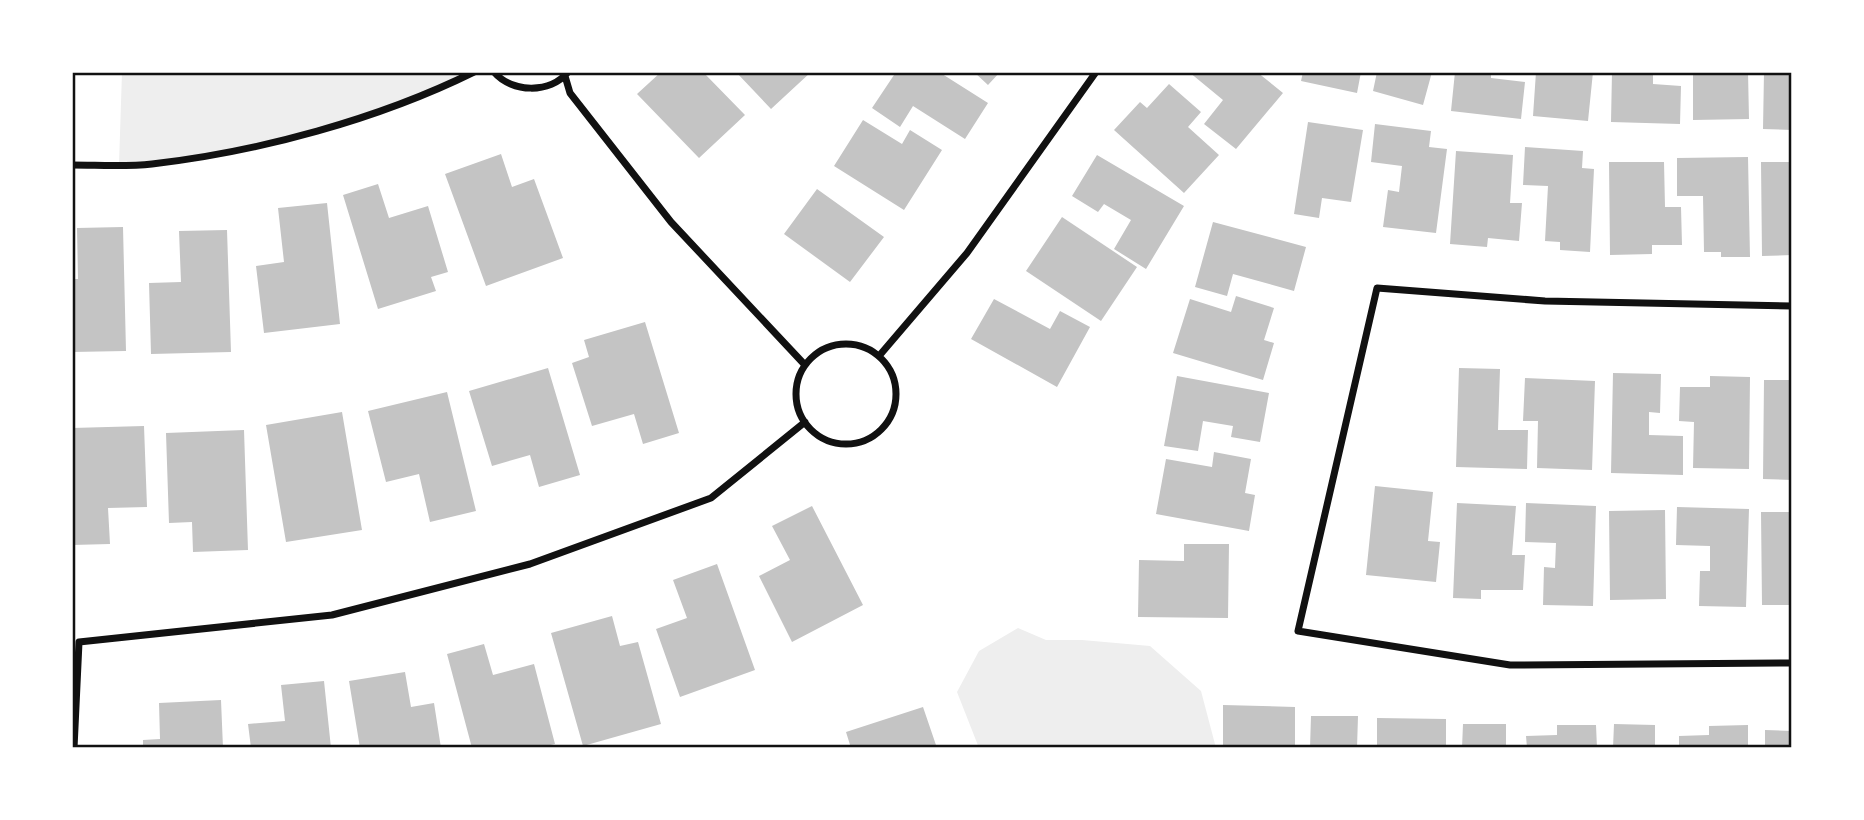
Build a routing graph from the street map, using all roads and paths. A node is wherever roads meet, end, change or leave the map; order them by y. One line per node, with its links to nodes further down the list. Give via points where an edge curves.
1 (474, 72): 5 (street, via 437,90 296,138 150,165)
2 (494, 72): 4 (street, via 523,88 552,84)
3 (1096, 72): 7 (street, via 967,253)
4 (567, 74): 8 (street, via 570,93 671,222)
5 (72, 165)
6 (1792, 306): 10 (street, via 1545,301 1377,288 1298,631 1510,666)
7 (879, 356): 8 (street, via 865,347 832,346); 9 (street, via 896,385 891,418 880,431 849,444 832,442)
8 (805, 365): 9 (street, via 796,394)
9 (805, 422): 11 (street, via 711,498 530,564 332,615 79,642)
10 (1792, 663)
11 (74, 748)

